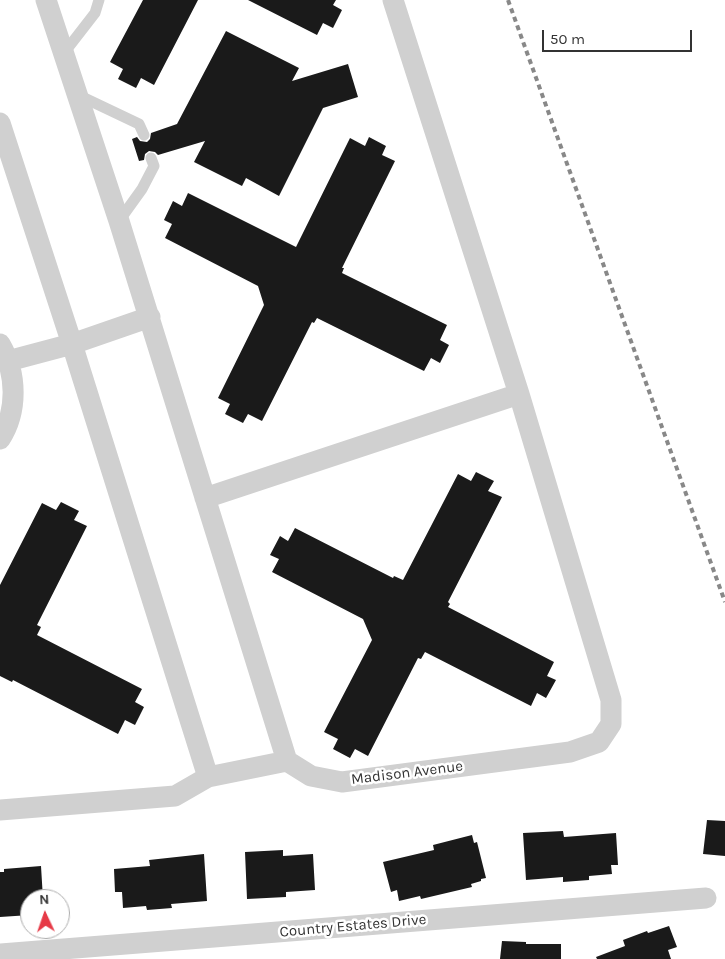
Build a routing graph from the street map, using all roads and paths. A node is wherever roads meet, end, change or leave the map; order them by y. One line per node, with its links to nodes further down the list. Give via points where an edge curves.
1 (46, 0): 4 (street)
2 (99, 0): 4 (lane, via 94,14)
3 (393, 0): 13 (street)
4 (64, 53): 5 (street)
5 (78, 95): 7 (lane, via 139,124); 9 (street)
6 (0, 123): 11 (street)
7 (144, 135)
8 (151, 158): 9 (lane, via 154,166)
9 (119, 221): 10 (street)
10 (150, 317): 11 (street); 15 (street)
11 (72, 344): 12 (street); 17 (street)
12 (4, 353): 14 (street, via 13,380 13,398)
13 (520, 394): 15 (street); 16 (street, Madison Avenue, via 612,700 611,724 599,742 570,752 342,782 310,776)
14 (0, 440)
15 (205, 498): 16 (street)
16 (287, 762): 17 (street)
17 (208, 777): 18 (street, via 175,796)
18 (0, 810)
19 (706, 898): 20 (street, Country Estates Drive)
20 (0, 954)

